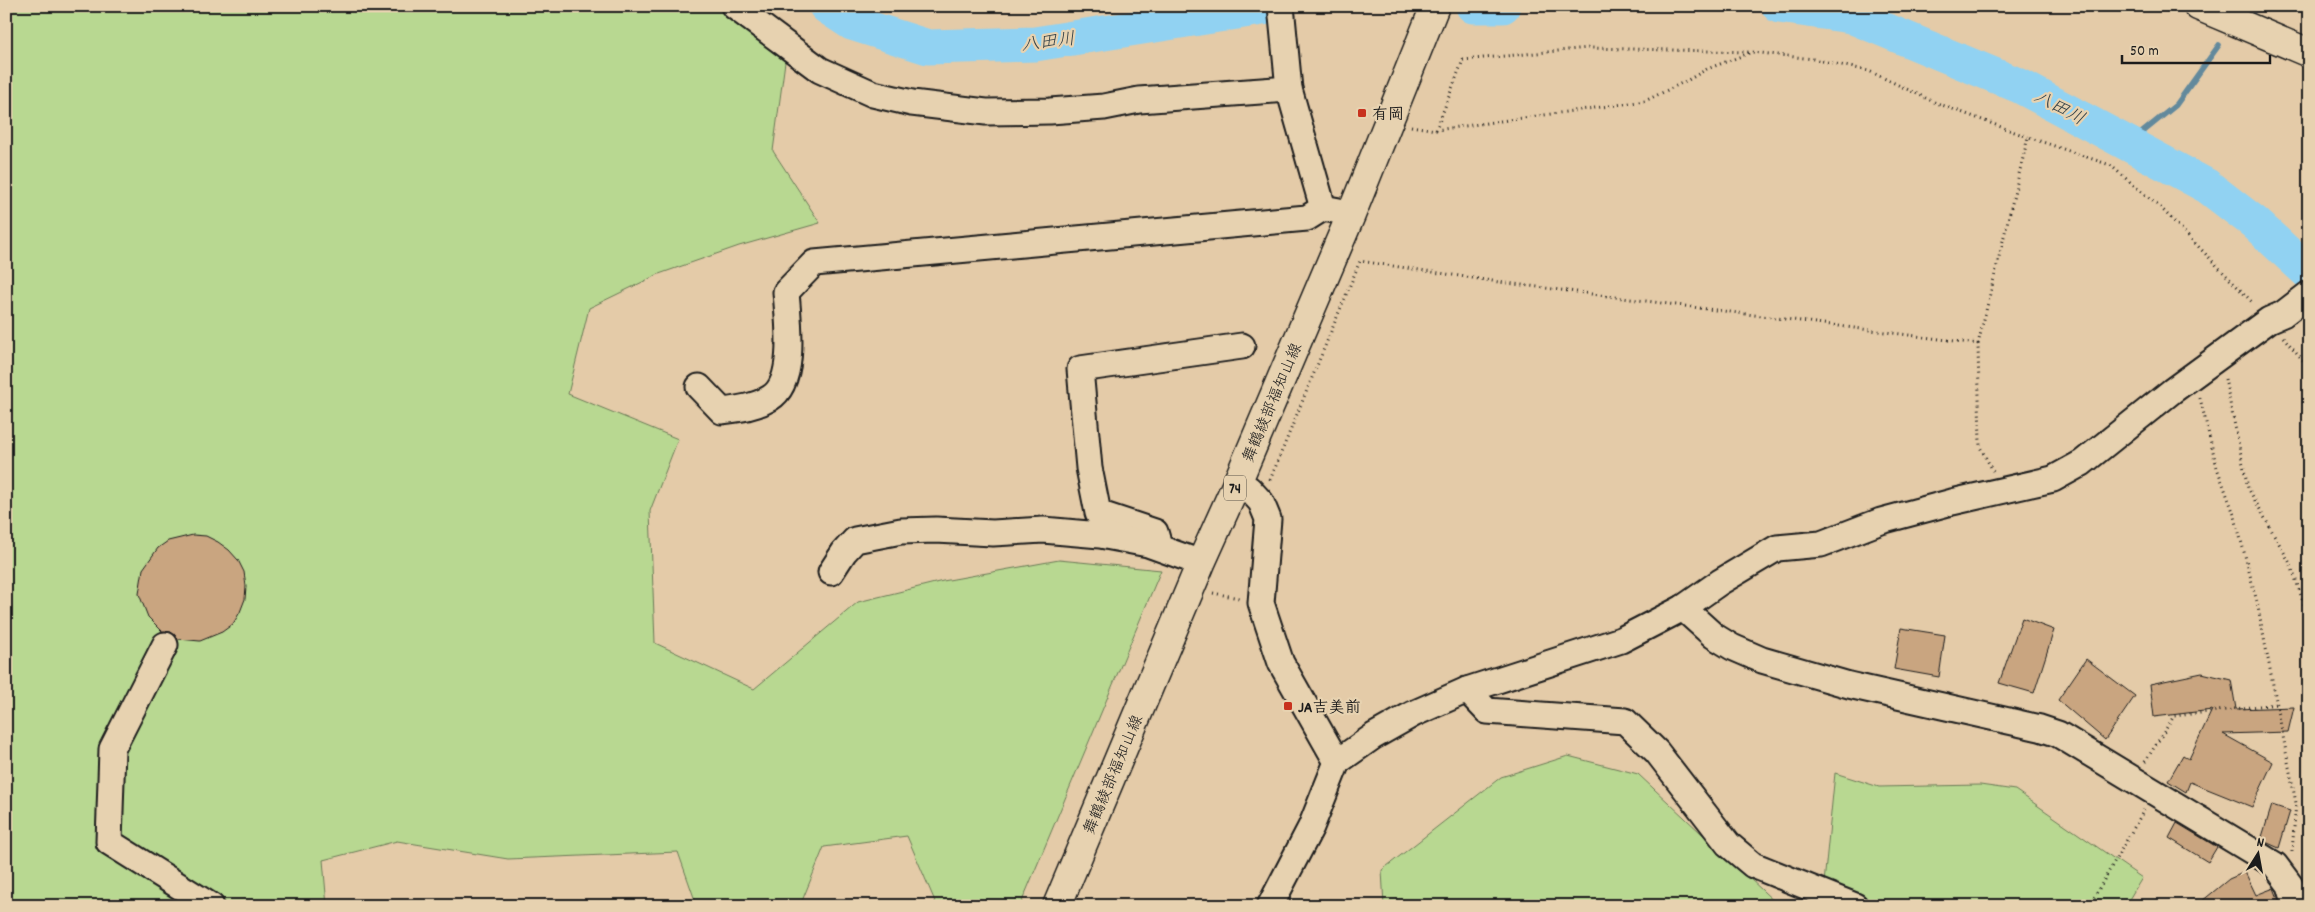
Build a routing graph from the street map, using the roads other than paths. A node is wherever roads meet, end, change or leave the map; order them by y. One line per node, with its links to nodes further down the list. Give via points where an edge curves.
1 (734, 6): 6 (street, via 820,70 872,94 912,103 986,112 1050,111 1104,107)
2 (1281, 6): 6 (street)
3 (1435, 6): 8 (main road, 舞鶴綾部福知山線 / 74)
4 (2198, 6): 5 (main road)
5 (2309, 54)
6 (1288, 78): 7 (street)
7 (1323, 208): 8 (street); 11 (street, via 1307,218 814,263 786,292 789,344 784,381 771,398 743,409 722,411)
8 (1351, 215): 12 (main road, 舞鶴綾部福知山線 / 74)
9 (2309, 294): 16 (street, via 2194,376 2082,463 2053,479 1881,521 1821,544 1777,548)
10 (1242, 346): 13 (street, via 1080,369 1089,468 1098,513 1155,532)
11 (699, 387)
12 (1237, 483): 14 (main road, 舞鶴綾部福知山線 / 74); 19 (street, via 1262,502 1268,519 1261,603 1281,663)
13 (1158, 548): 14 (street); 15 (street, via 1100,535 1043,530 993,533 900,531 855,540)
14 (1201, 562): 21 (main road, 舞鶴綾部福知山線 / 74)
15 (831, 572)
16 (1683, 608): 18 (street, via 1621,640); 24 (street, via 1714,636 1762,660 1849,685 2058,734 2275,865 2290,885)
17 (165, 645): 20 (street, via 112,749 109,842)
18 (1467, 690): 19 (street, via 1413,714); 23 (street, via 1486,711 1626,721 1657,752 1728,844 1753,865)
19 (1337, 762): 22 (street, via 1311,827)
20 (211, 906)
21 (1057, 906)
22 (1270, 906)
23 (1855, 906)
24 (2296, 906)

